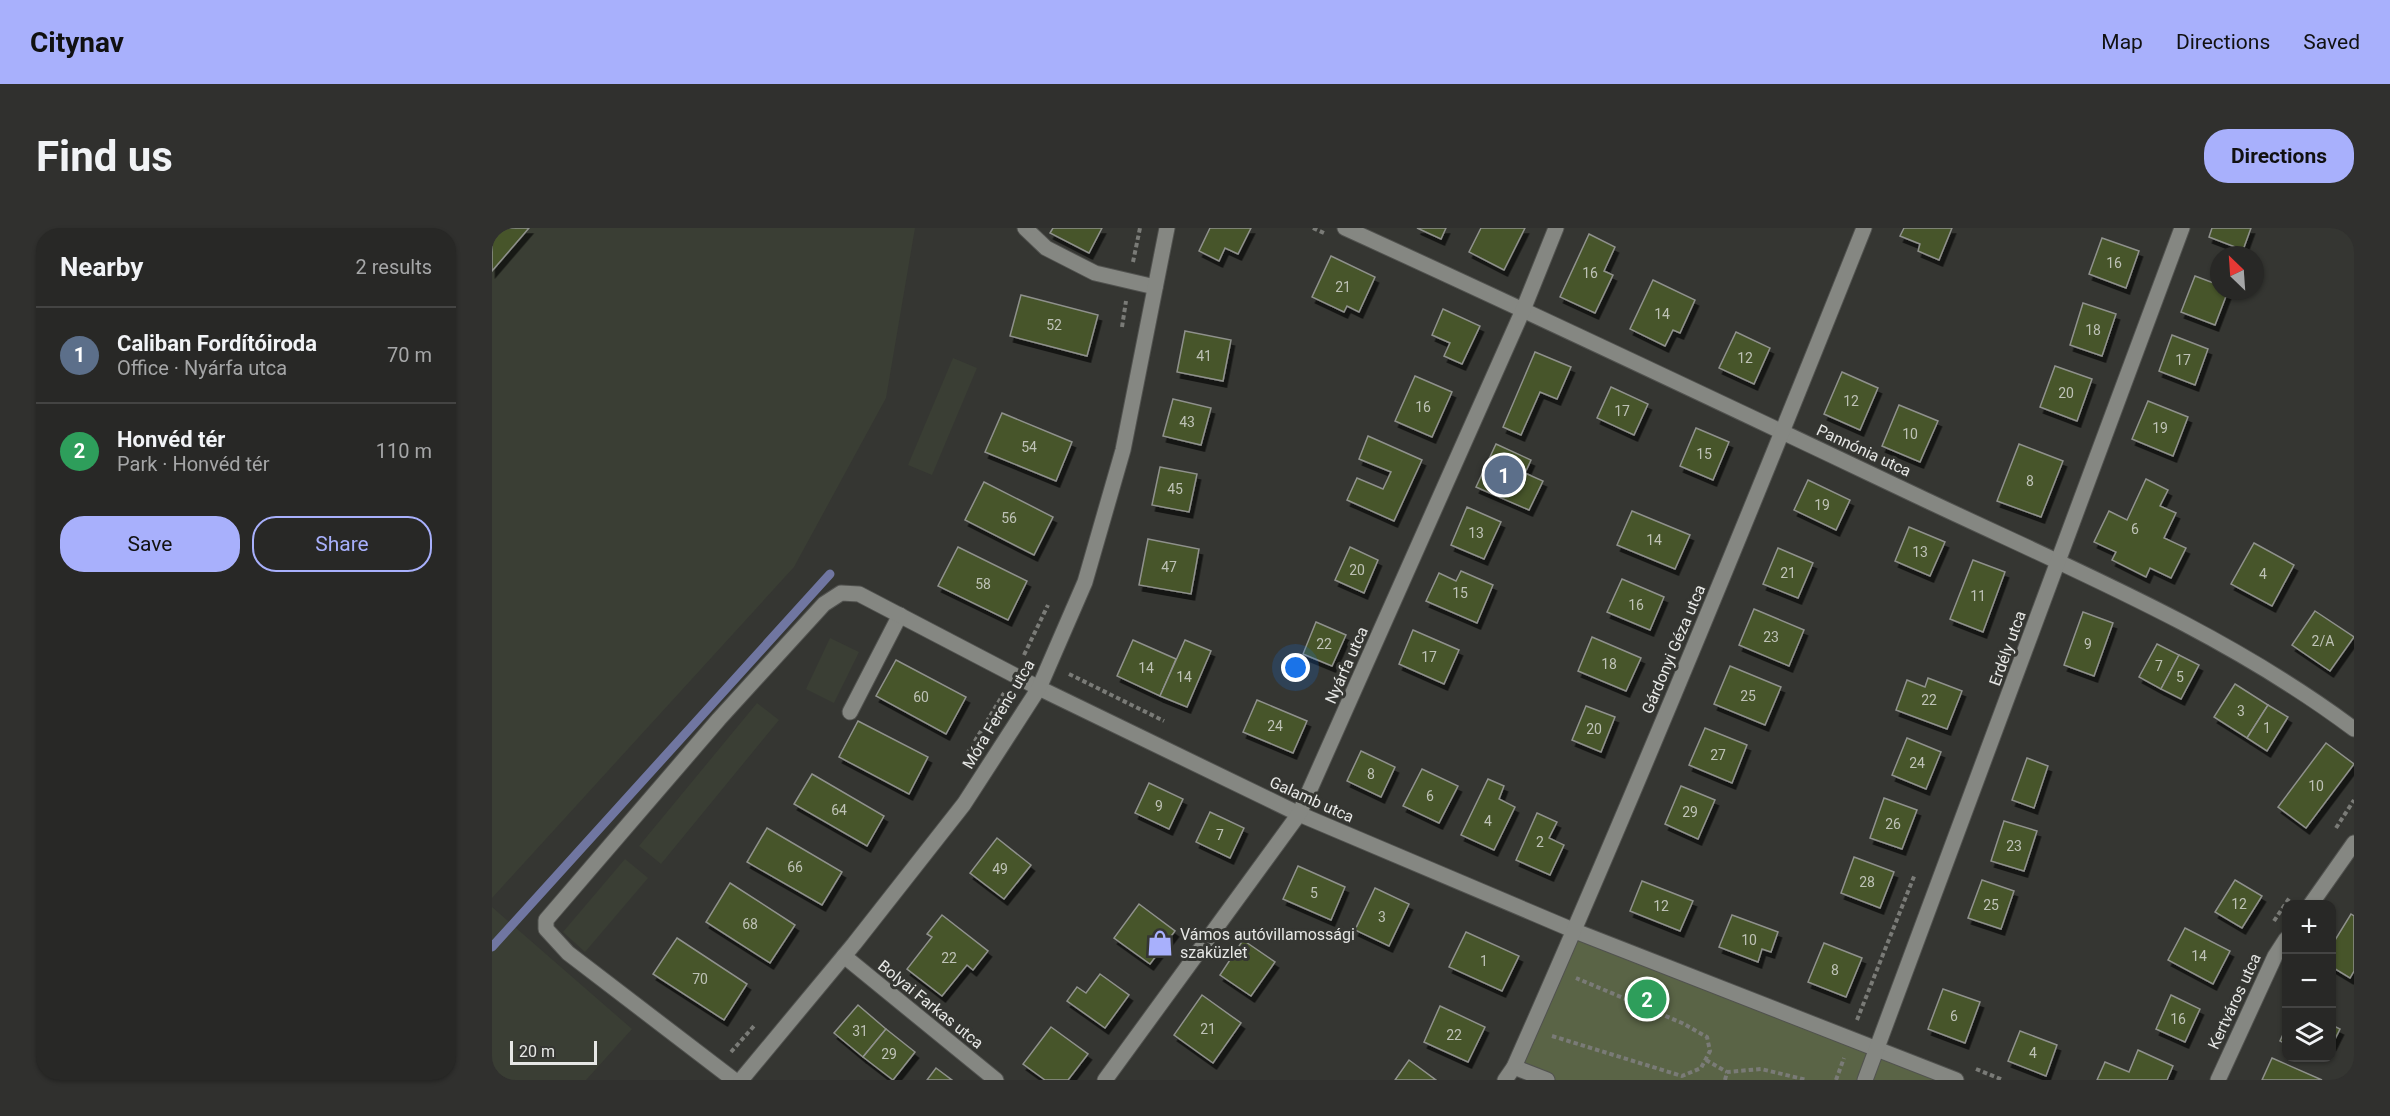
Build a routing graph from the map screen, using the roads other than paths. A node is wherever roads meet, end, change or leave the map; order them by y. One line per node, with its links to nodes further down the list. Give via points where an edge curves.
1 (1025, 228): 7 (street, via 1046,248 1095,273)
2 (1167, 228): 7 (street, Móra Ferenc utca)
3 (1345, 228): 8 (street, Pannónia utca)
4 (1556, 228): 8 (street, Nyárfa utca)
5 (1864, 228): 9 (street, Gárdonyi Géza utca)
6 (2182, 228): 10 (street, Erdély utca)
7 (1155, 287): 12 (street, Móra Ferenc utca, via 1124,450 1085,582)
8 (1523, 309): 9 (street, Pannónia utca); 15 (street, Nyárfa utca)
9 (1783, 432): 10 (street, Pannónia utca); 18 (street, Gárdonyi Géza utca)
10 (2058, 562): 14 (street, Pannónia utca, via 2186,625 2312,697); 21 (street, Erdély utca)
11 (900, 615): 12 (street, Galamb utca); 13 (street); 23 (street, Galamb utca, via 859,594 841,593 824,604 719,718 546,920 546,929 568,953)
12 (1039, 688): 15 (street, Galamb utca); 20 (street, Móra Ferenc utca, via 964,804)
13 (850, 712)
14 (2354, 729)
15 (1299, 814): 18 (street, Galamb utca); 26 (street, Nyárfa utca)
16 (2354, 843): 17 (street)
17 (2314, 900)
18 (1575, 931): 21 (street, Galamb utca); 22 (street, Gárdonyi Géza utca)
19 (2282, 945): 31 (street, Kertváros utca)
20 (844, 956): 24 (street, Móra Ferenc utca); 25 (street, Bolyai Farkas utca)
21 (1876, 1050): 29 (street, Erdély utca); 30 (street, Galamb utca)
22 (1515, 1067): 27 (street, Gárdonyi Géza utca); 28 (street)
23 (734, 1080)
24 (741, 1080)
25 (996, 1080)
26 (1105, 1080)
27 (1505, 1080)
28 (1547, 1080)
29 (1865, 1080)
30 (1956, 1080)
31 (2217, 1080)

